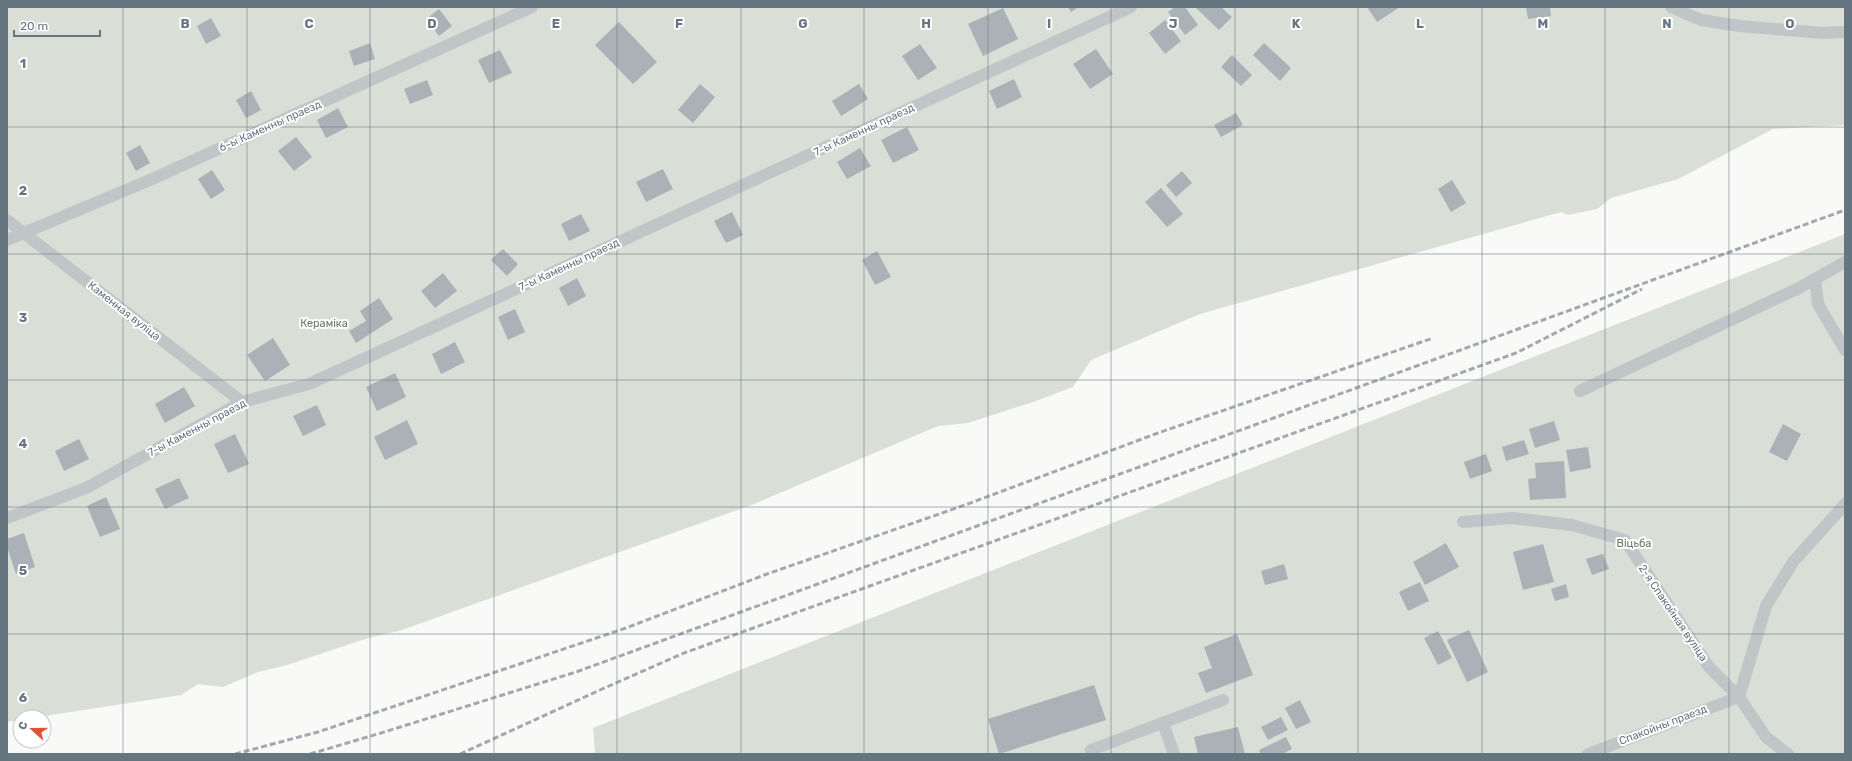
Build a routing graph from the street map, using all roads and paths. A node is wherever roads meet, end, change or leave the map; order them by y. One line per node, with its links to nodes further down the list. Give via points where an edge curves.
1 (532, 7): 6 (lane, 6-ы Каменны праезд, via 150,180)
2 (1131, 7): 12 (lane, 7-ы Каменны праезд, via 309,384)
3 (1671, 7): 4 (lane, via 1701,20 1732,25 1822,33)
4 (1845, 32)
5 (7, 220): 6 (lane, Каменная вуліца)
6 (24, 233): 7 (lane, 6-ы Каменны праезд); 12 (lane, Каменная вуліца)
7 (7, 240)
8 (1845, 262): 9 (lane)
9 (1815, 279): 10 (lane, via 1818,304); 11 (lane)
10 (1845, 350)
11 (1580, 390)
12 (242, 402): 14 (lane, 7-ы Каменны праезд, via 86,488)
13 (1845, 504): 16 (lane, via 1793,562 1766,606)
14 (7, 518)
15 (1463, 522): 16 (lane, 2-я Спакойная вуліца, via 1512,518 1572,525 1625,540 1709,667)
16 (1739, 697): 21 (lane, Спакойны праезд); 22 (lane, 2-я Спакойная вуліца, via 1766,737)
17 (1223, 700): 18 (lane)
18 (1164, 724): 19 (lane); 20 (lane)
19 (1091, 750)
20 (1174, 754)
21 (1588, 754)
22 (1788, 754)

